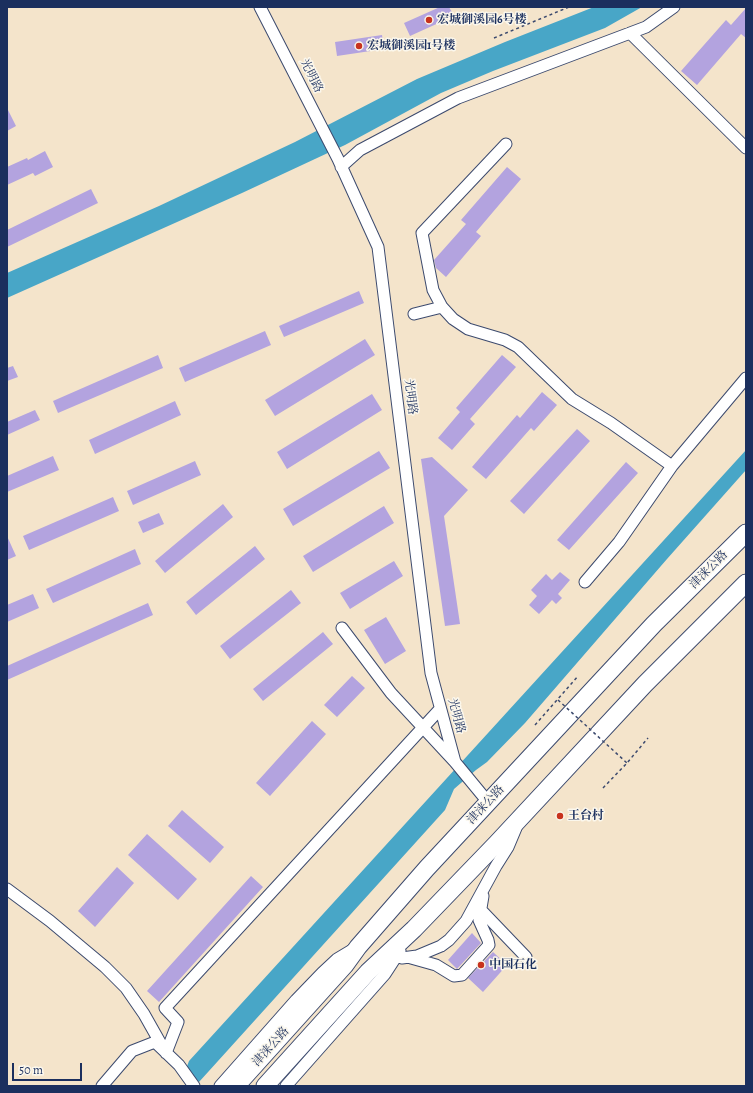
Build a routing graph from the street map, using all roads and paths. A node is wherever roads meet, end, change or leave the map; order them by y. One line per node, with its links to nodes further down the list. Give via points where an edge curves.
1 (260, 7): 8 (street, 光明路)
2 (569, 7): 5 (path)
3 (674, 7): 4 (street, via 646,27)
4 (630, 33): 7 (street); 8 (street, via 458,98)
5 (494, 38)
6 (506, 144): 9 (street, via 422,232 433,290)
7 (746, 148)
8 (340, 163): 19 (street, 光明路, via 378,247 431,673)
9 (442, 307): 10 (street); 12 (street, via 453,320 468,329 505,340 518,347 572,399)
10 (414, 314)
11 (746, 378): 12 (street)
12 (672, 466): 14 (street, via 619,542)
13 (746, 533): 26 (highway, 津涞公路, via 654,624)
14 (585, 582)
15 (746, 583): 27 (highway, 津涞公路, via 645,684)
16 (342, 628): 21 (street, via 391,693)
17 (578, 676): 18 (path)
18 (558, 700): 20 (path); 24 (path, bridge)
19 (440, 709): 21 (street); 23 (street, 光明路)
20 (535, 725)
21 (423, 728): 23 (street); 35 (street, via 165,1008 178,1022)
22 (648, 738): 24 (path)
23 (455, 762): 26 (street, 光明路)
24 (627, 763): 25 (path)
25 (603, 788)
26 (488, 802): 31 (highway, 津涞公路)
27 (520, 818): 28 (street, via 508,847); 32 (highway, 津涞公路, via 414,929)
28 (485, 888): 30 (street); 34 (street, via 466,921 449,940 429,952)
29 (7, 889): 35 (street, via 50,921 126,988)
30 (481, 910): 33 (street); 34 (street, via 479,923 489,945 462,975 454,976 436,965)
31 (358, 947): 38 (street, via 337,959 322,973); 39 (highway, 津涞公路, via 345,965)
32 (393, 955): 34 (street); 40 (highway, 津涞公路, via 368,972); 41 (street, via 380,979)
33 (526, 957)
34 (409, 958)
35 (166, 1053): 36 (street, via 155,1042 132,1051); 37 (street, via 179,1065)
36 (102, 1086)
37 (194, 1086)
38 (220, 1086)
39 (236, 1086)
40 (266, 1086)
41 (286, 1086)

